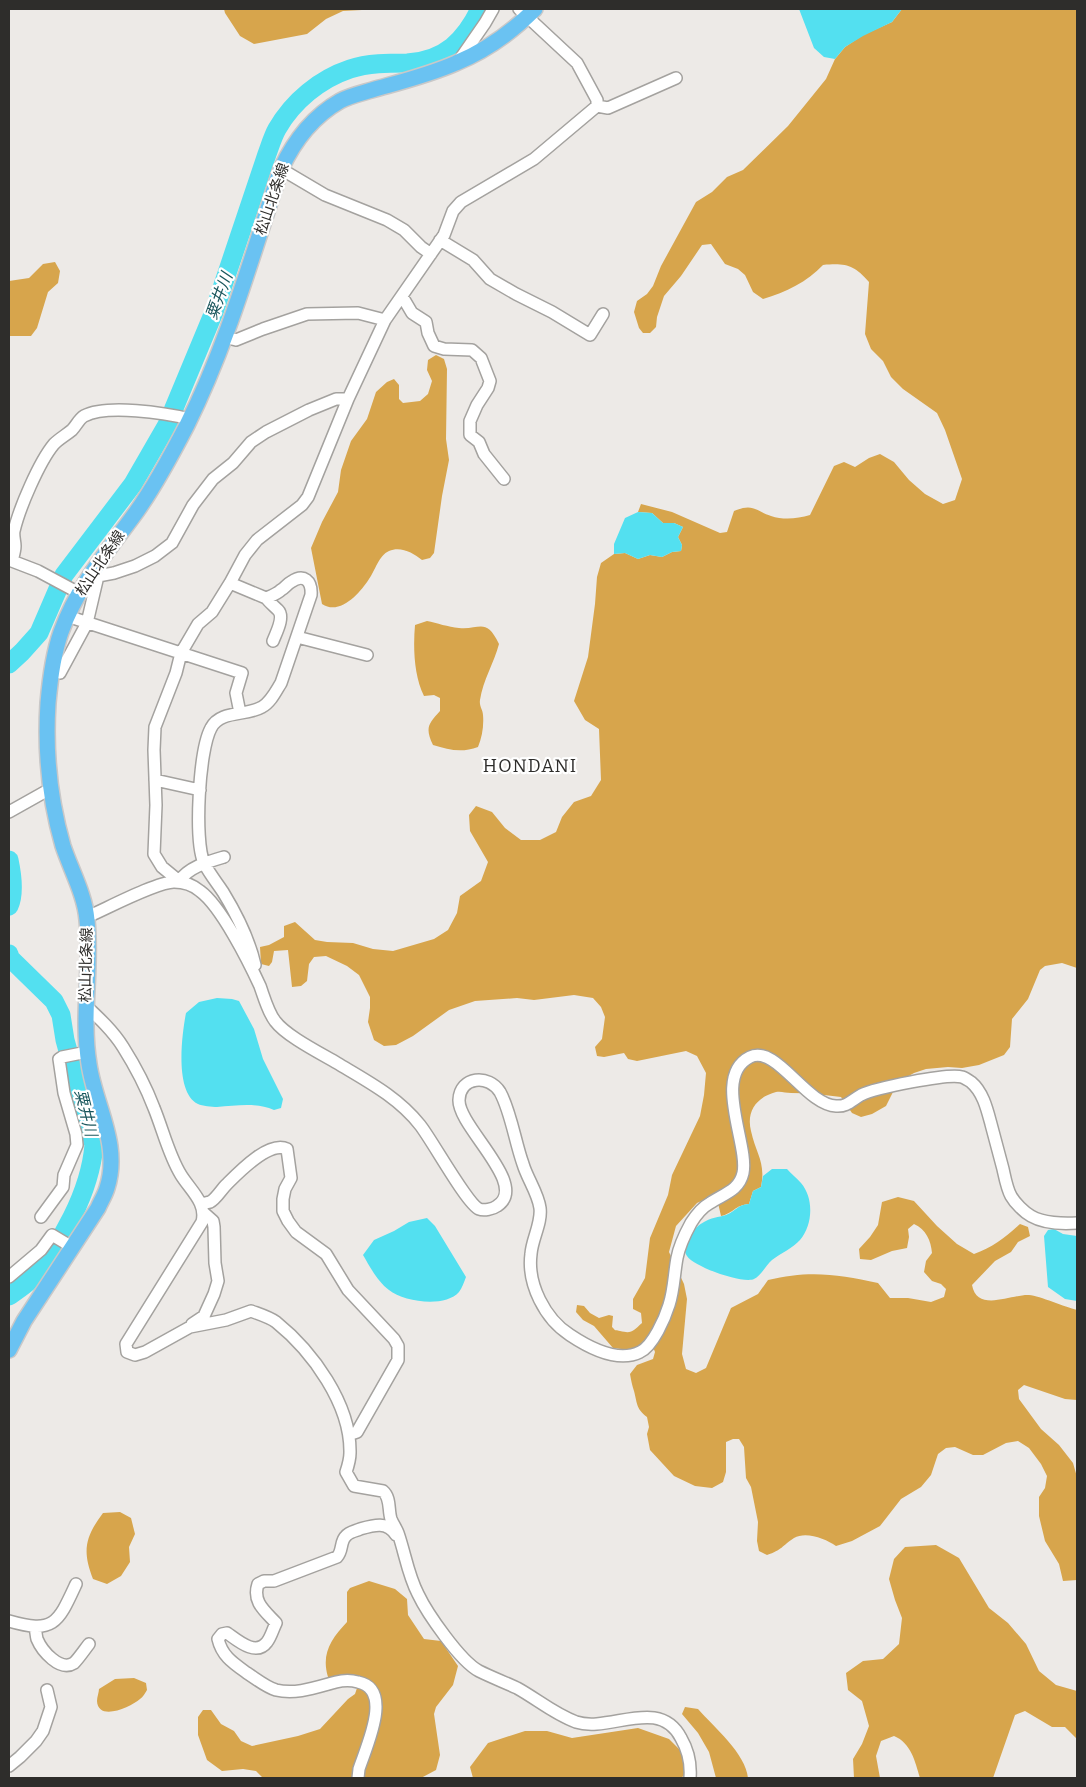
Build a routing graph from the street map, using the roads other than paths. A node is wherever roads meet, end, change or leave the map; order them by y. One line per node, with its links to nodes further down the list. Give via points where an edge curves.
1 (493, 9): 3 (street)
2 (527, 11): 3 (main road, 松山北条線, via 508,33); 5 (street, via 578,63)
3 (458, 63): 6 (main road, 松山北条線, via 341,100 306,128 291,148)
4 (676, 78): 5 (street, via 608,108)
5 (597, 106): 7 (street, via 534,159 461,202 453,210)
6 (281, 170): 8 (street, via 325,195 387,220); 12 (main road, 松山北条線)
7 (440, 240): 8 (street); 10 (street, via 472,260 490,279 590,335)
8 (431, 254): 9 (street)
9 (402, 296): 11 (street); 15 (street, via 412,313 426,322 434,346 472,350 481,358 490,381 470,421 470,435 479,442 484,454)
10 (603, 314)
11 (386, 320): 12 (street, via 358,313 308,314 236,340); 13 (street)
12 (224, 337): 14 (main road, 松山北条線)
13 (348, 399): 16 (street, via 336,399 266,432 213,479 193,505 172,543 135,566 114,573); 17 (street, via 308,497 257,540)
14 (185, 418): 16 (main road, 松山北条線, via 153,487); 18 (street, via 107,411 90,414 82,417 54,444 43,461 14,533 12,561)
15 (504, 478)
16 (95, 574): 18 (main road, 松山北条線); 21 (street)
17 (230, 583): 19 (street); 24 (street, via 212,612 198,624)
18 (75, 591): 20 (main road, 松山北条線)
19 (266, 598): 22 (street, via 299,579 310,582 311,595); 23 (street, via 281,616)
20 (67, 616): 21 (street); 26 (main road, 松山北条線)
21 (87, 623): 24 (street); 26 (street, via 60,673)
22 (297, 637): 25 (street); 27 (street, via 274,695 264,706)
23 (274, 641)
24 (181, 653): 27 (street, via 242,673 236,693); 28 (street, via 155,727)
25 (367, 654)
26 (52, 671): 29 (main road, 松山北条線, via 48,707)
27 (240, 713): 30 (street, via 220,719 212,726 204,754)
28 (155, 780): 30 (street); 34 (street, via 154,854 162,867)
29 (50, 789): 31 (street); 35 (main road, 松山北条線, via 60,833)
30 (200, 790): 33 (street, via 200,850)
31 (9, 812)
32 (224, 857): 33 (street)
33 (204, 863): 34 (street, via 183,875); 36 (street)
34 (179, 882): 35 (street, via 164,883); 37 (street, via 196,887 206,896)
35 (87, 917): 39 (main road, 松山北条線)
36 (242, 924): 37 (street); 38 (street, via 254,959)
37 (231, 932): 38 (street)
38 (255, 976): 43 (street, via 275,1021 298,1040 404,1107 429,1137 468,1200 480,1209 492,1209 502,1203 506,1183 463,1115 459,1102 462,1091 476,1080 486,1080 495,1085 503,1097 524,1170 540,1207 530,1254 535,1289 553,1321 566,1333 601,1351 621,1356 637,1354 651,1343 670,1304 677,1255 696,1214 740,1183 744,1169 743,1152 732,1096 738,1070 744,1062 758,1055 772,1060 789,1073 806,1092 826,1104 837,1106 848,1105 864,1093 936,1078 962,1077 971,1082 983,1098 1011,1196 1029,1215)
39 (85, 1005): 40 (main road, 松山北条線); 41 (street, via 122,1045 153,1105 180,1174)
40 (82, 1053): 42 (street, via 59,1059 77,1145 64,1175 63,1187); 44 (main road, 松山北条線, via 109,1135 112,1159 107,1189 98,1208)
41 (203, 1208): 46 (street, via 213,1220 218,1281 204,1316); 46 (street, via 202,1222 126,1344 127,1352 135,1356); 49 (street, via 262,1154 275,1147 287,1149 291,1178 283,1199 288,1221 296,1232 326,1254 348,1290 398,1346 398,1360 358,1432)
42 (41, 1217)
43 (1077, 1223)
44 (63, 1242): 45 (street, via 52,1236 41,1250); 47 (main road, 松山北条線)
45 (9, 1277)
46 (190, 1327): 48 (street, via 226,1320 251,1310 274,1321 316,1362)
47 (9, 1350)
48 (339, 1405): 49 (street, via 347,1413); 50 (street, via 350,1446)
49 (354, 1433): 50 (street, via 354,1463)
50 (346, 1472): 51 (street, via 354,1486 386,1494)
51 (400, 1542): 58 (street, via 392,1529 376,1524 347,1534 338,1557 258,1584 257,1600 276,1623 264,1645 243,1646 227,1633 218,1639 223,1653 232,1662 276,1690 311,1689 349,1680 365,1683 375,1694 377,1708); 59 (street, via 418,1594 446,1639 477,1670 578,1722 591,1724 659,1718 677,1730 685,1746)
52 (76, 1584): 54 (street, via 63,1612 54,1622)
53 (9, 1621): 54 (street)
54 (35, 1627): 55 (street, via 40,1645 59,1664 74,1662)
55 (89, 1644)
56 (47, 1690): 57 (street, via 51,1707 43,1731)
57 (9, 1766)
58 (358, 1778)
59 (690, 1778)

